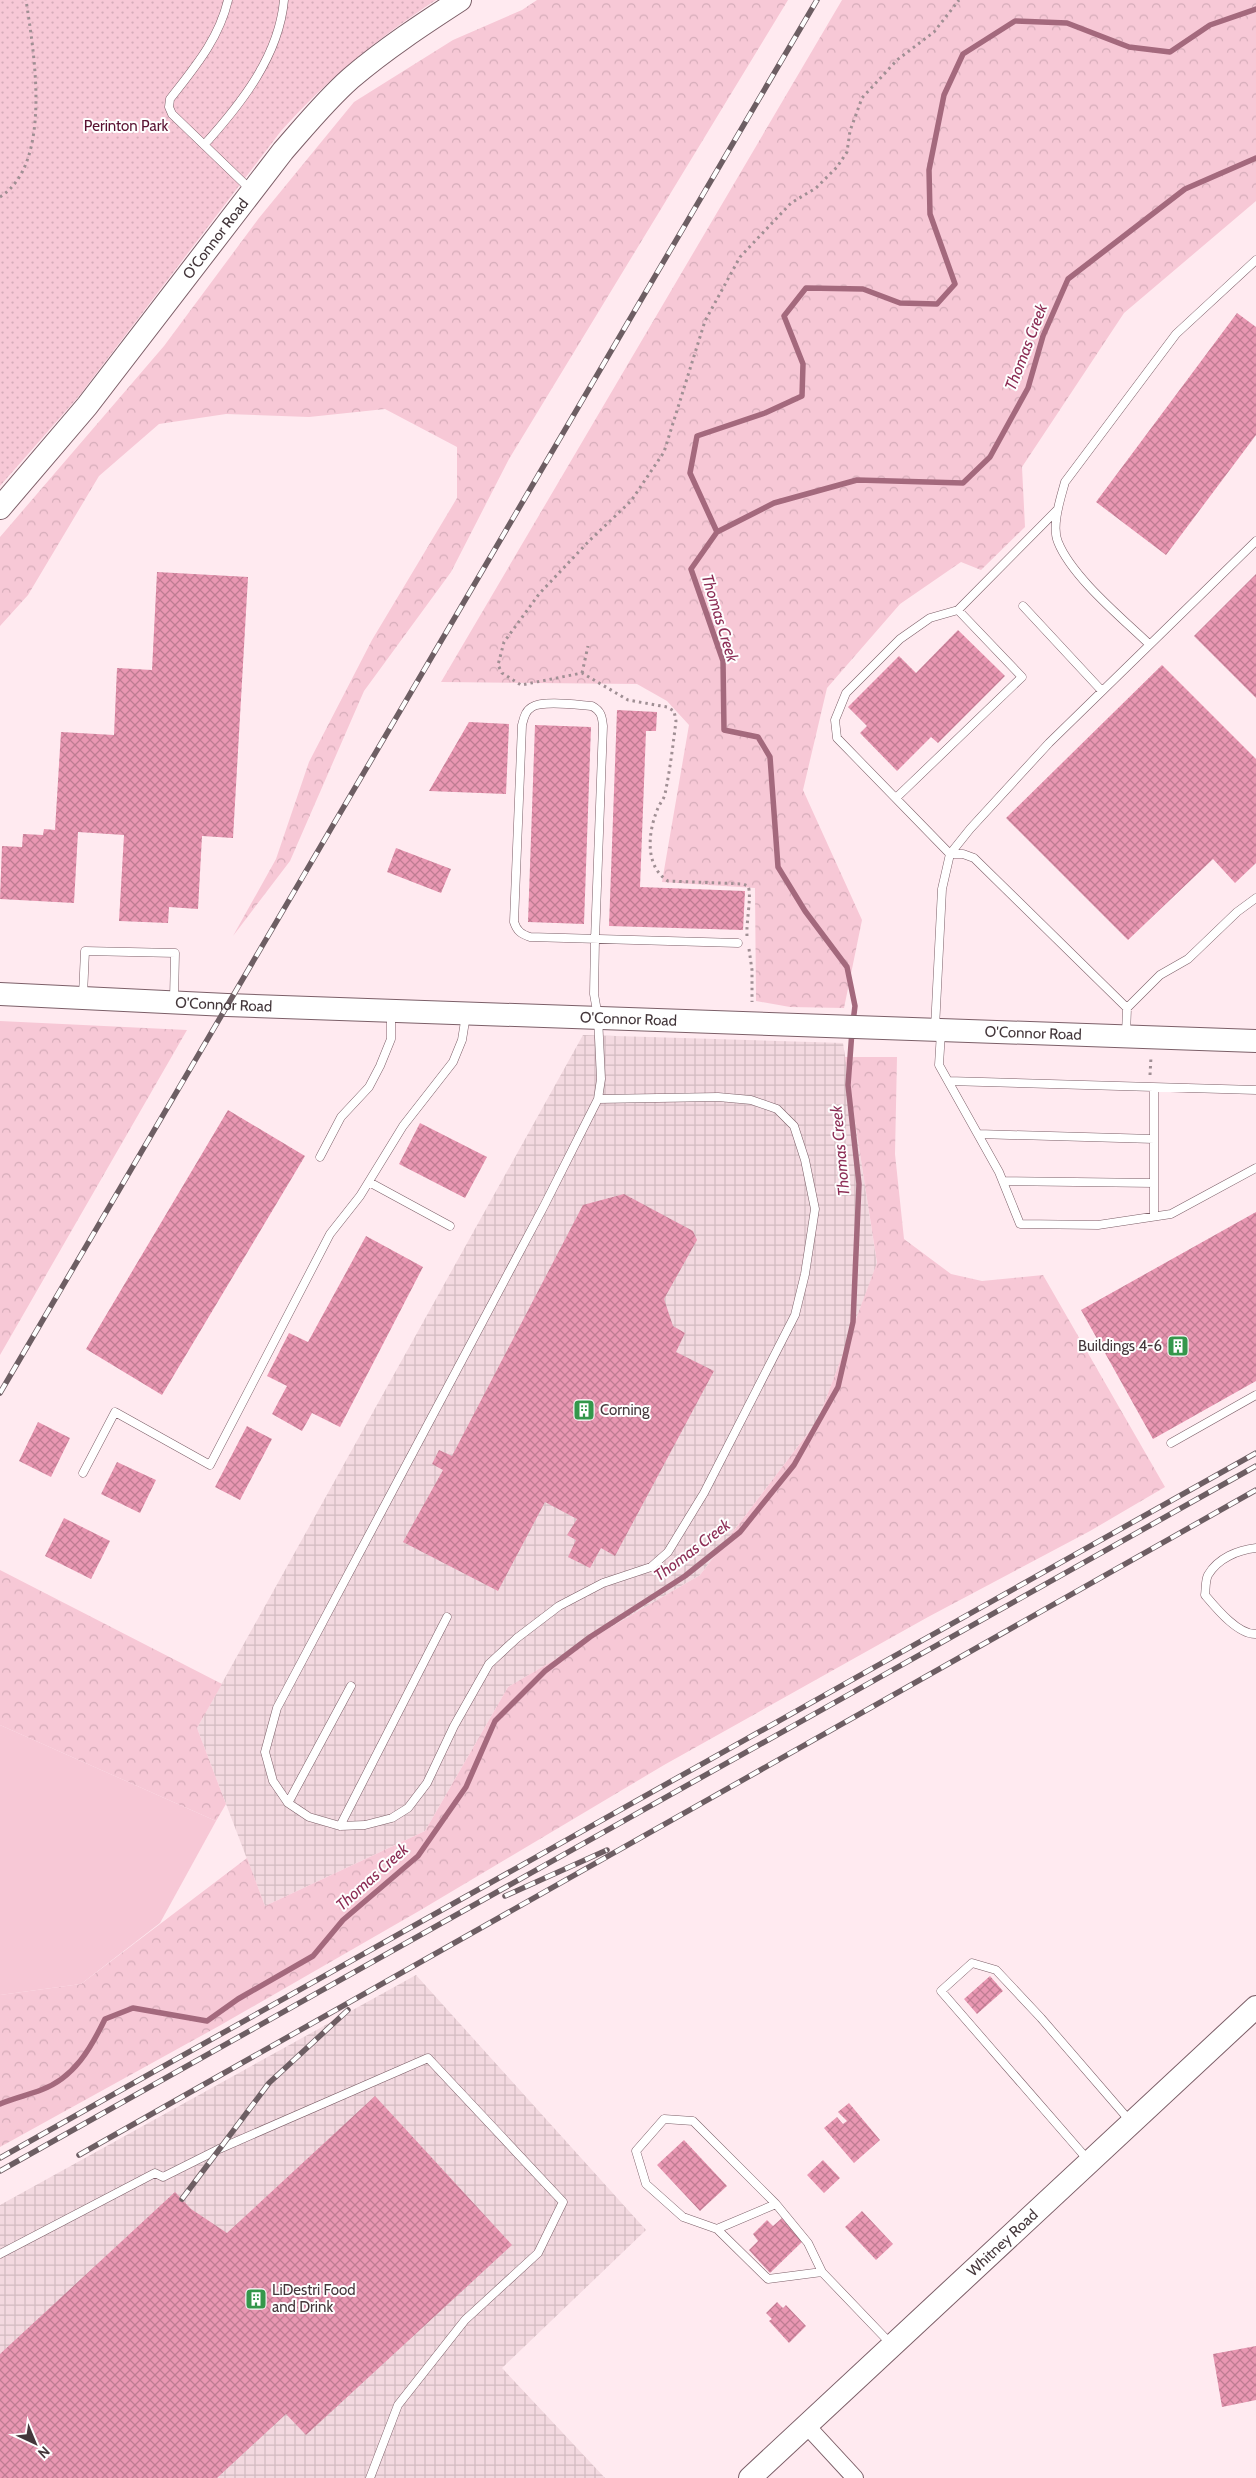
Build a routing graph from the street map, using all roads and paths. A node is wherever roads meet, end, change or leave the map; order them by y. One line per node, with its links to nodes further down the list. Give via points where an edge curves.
1 (26, 0): 8 (path, via 34,50 34,120 30,158 21,178)
2 (228, 0): 6 (lane, via 206,53 170,99 172,114)
3 (284, 0): 6 (lane, via 274,46 233,110)
4 (460, 0): 7 (street, O'Connor Road, via 350,79 316,113)
5 (959, 0): 17 (path, via 934,32 897,60 862,98 847,152 837,167 816,188 791,203 740,257 705,321 664,452 631,501 539,594 504,642 498,665 502,673 521,685)
6 (204, 145): 7 (lane)
7 (252, 192): 10 (street, O'Connor Road, via 87,406)
8 (0, 197)
9 (1256, 260): 11 (lane, via 1176,334 1065,482)
10 (0, 508)
11 (1057, 510): 14 (lane); 15 (lane, via 1057,541 1075,568)
12 (1256, 541): 15 (lane)
13 (1023, 606): 18 (lane)
14 (958, 610): 19 (lane, via 1022,678); 19 (lane, via 930,618 900,639 846,693 836,720 837,738)
15 (1149, 644): 18 (lane)
16 (588, 646): 17 (path)
17 (582, 673): 27 (path, via 628,700 674,711 676,721 664,797 654,823 650,858 660,876 668,881 748,886 751,892 747,928)
18 (1102, 691): 20 (lane, via 1016,777)
19 (896, 798): 20 (lane)
20 (950, 854): 28 (lane, via 974,858); 32 (lane, via 942,889)
21 (1256, 898): 28 (lane, via 1188,959 1160,975)
22 (595, 940): 22 (lane, via 602,718 599,710 592,706 540,704 531,708 522,725 514,922 522,934 530,937); 23 (lane); 31 (lane, via 594,994)
23 (738, 943)
24 (0, 994): 25 (street, O'Connor Road)
25 (83, 998): 26 (street, O'Connor Road); 26 (lane, via 85,951 175,953)
26 (174, 1001): 29 (street, O'Connor Road)
27 (752, 1002)
28 (1127, 1008): 33 (lane)
29 (391, 1009): 30 (street, O'Connor Road); 41 (lane, via 391,1039 380,1066 369,1087 342,1116)
30 (467, 1013): 31 (street, O'Connor Road); 44 (lane, via 462,1040 453,1062 403,1126)
31 (598, 1017): 32 (street, O'Connor Road); 38 (lane, via 601,1080)
32 (938, 1030): 33 (street, O'Connor Road); 35 (lane, via 939,1064)
33 (1126, 1037): 34 (street, O'Connor Road)
34 (1256, 1041)
35 (948, 1081): 36 (lane); 39 (lane)
36 (1154, 1088): 37 (lane); 40 (lane)
37 (1256, 1090)
38 (598, 1099): 55 (lane, via 277,1708 265,1752 273,1780); 56 (lane, via 718,1097 751,1100 777,1109 794,1126 805,1160 814,1209 805,1274 795,1316 704,1493 668,1552 651,1567 603,1583 559,1606 516,1638 489,1664 427,1783 408,1808 392,1818 366,1825)
39 (978, 1134): 40 (lane); 43 (lane)
40 (1154, 1139): 45 (lane)
41 (320, 1157)
42 (1256, 1168): 46 (lane, via 1171,1214)
43 (1002, 1181): 45 (lane); 46 (lane, via 1020,1224 1098,1225)
44 (369, 1182): 47 (lane); 50 (lane, via 330,1234 210,1465 114,1412)
45 (1154, 1183): 46 (lane)
46 (1154, 1216)
47 (450, 1226)
48 (1256, 1395): 49 (lane)
49 (1171, 1443)
50 (83, 1473)
51 (1256, 1548): 53 (lane, via 1242,1549 1221,1561 1208,1576 1205,1596 1222,1616 1250,1634)
52 (447, 1617): 56 (lane)
53 (1256, 1634)
54 (351, 1686): 55 (lane)
55 (288, 1803): 56 (lane, via 309,1817)
56 (340, 1826)
57 (1256, 2007): 58 (street, Whitney Road)
58 (1131, 2123): 59 (street, Whitney Road); 59 (lane, via 996,1970 972,1963 941,1991)
59 (1090, 2162): 64 (street, Whitney Road)
60 (776, 2204): 61 (lane); 61 (lane, via 693,2121 664,2119 636,2151 646,2184 683,2217); 63 (lane, via 808,2243)
61 (717, 2229): 63 (lane, via 768,2279)
62 (0, 2254): 66 (lane, via 155,2173 163,2177 220,2148 428,2058 563,2202 538,2252 465,2320 398,2405)
63 (822, 2272): 64 (lane)
64 (893, 2346): 65 (street, Whitney Road)
65 (807, 2426): 67 (street, Whitney Road); 68 (street)
66 (370, 2478)
67 (750, 2478)
68 (855, 2478)

